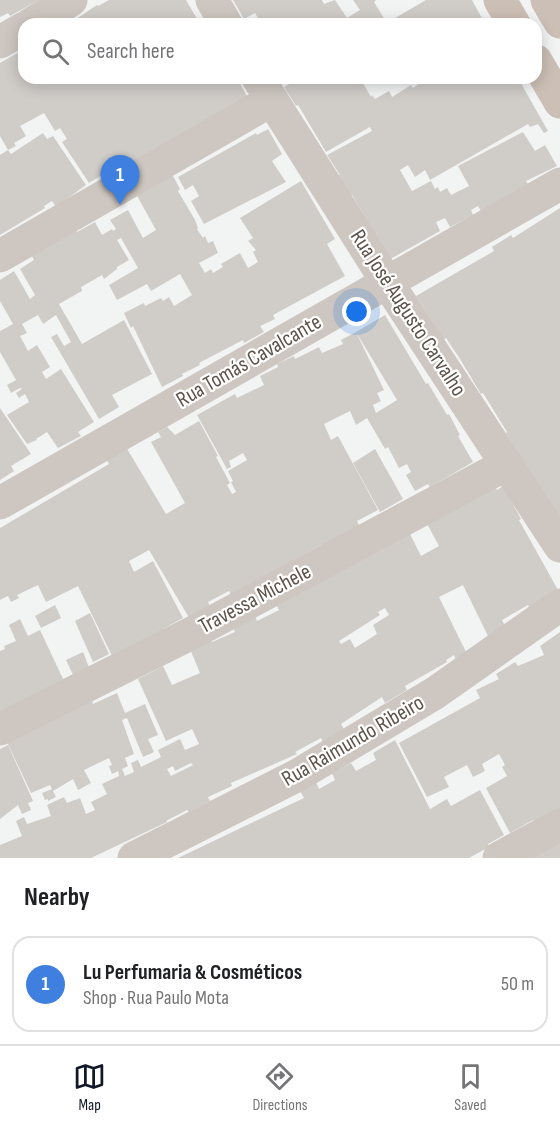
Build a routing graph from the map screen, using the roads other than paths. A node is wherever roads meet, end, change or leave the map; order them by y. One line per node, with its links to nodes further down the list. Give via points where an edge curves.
1 (71, 0): 5 (street)
2 (212, 0): 6 (street)
3 (500, 0): 7 (main road)
4 (547, 0): 8 (main road)
5 (41, 18)
6 (222, 18)
7 (510, 18)
8 (560, 22)
9 (18, 32): 10 (street)
10 (0, 42)
11 (542, 71): 13 (main road)
12 (265, 89): 15 (street); 16 (street, Rua José Augusto Carvalho)
13 (560, 102)
14 (560, 184): 16 (street, Rua Tomás Cavalcante)
15 (0, 256)
16 (387, 282): 17 (street, Rua José Augusto Carvalho); 18 (street, Rua Tomás Cavalcante)
17 (507, 464): 19 (street, Rua José Augusto Carvalho); 21 (street, Travessa Michele, via 192,633)
18 (0, 503)
19 (560, 546)
20 (560, 604): 23 (street, Rua Raimundo Ribeiro, via 435,693 298,775)
21 (0, 729)
22 (560, 825): 24 (street)
23 (134, 858)
24 (499, 858)

